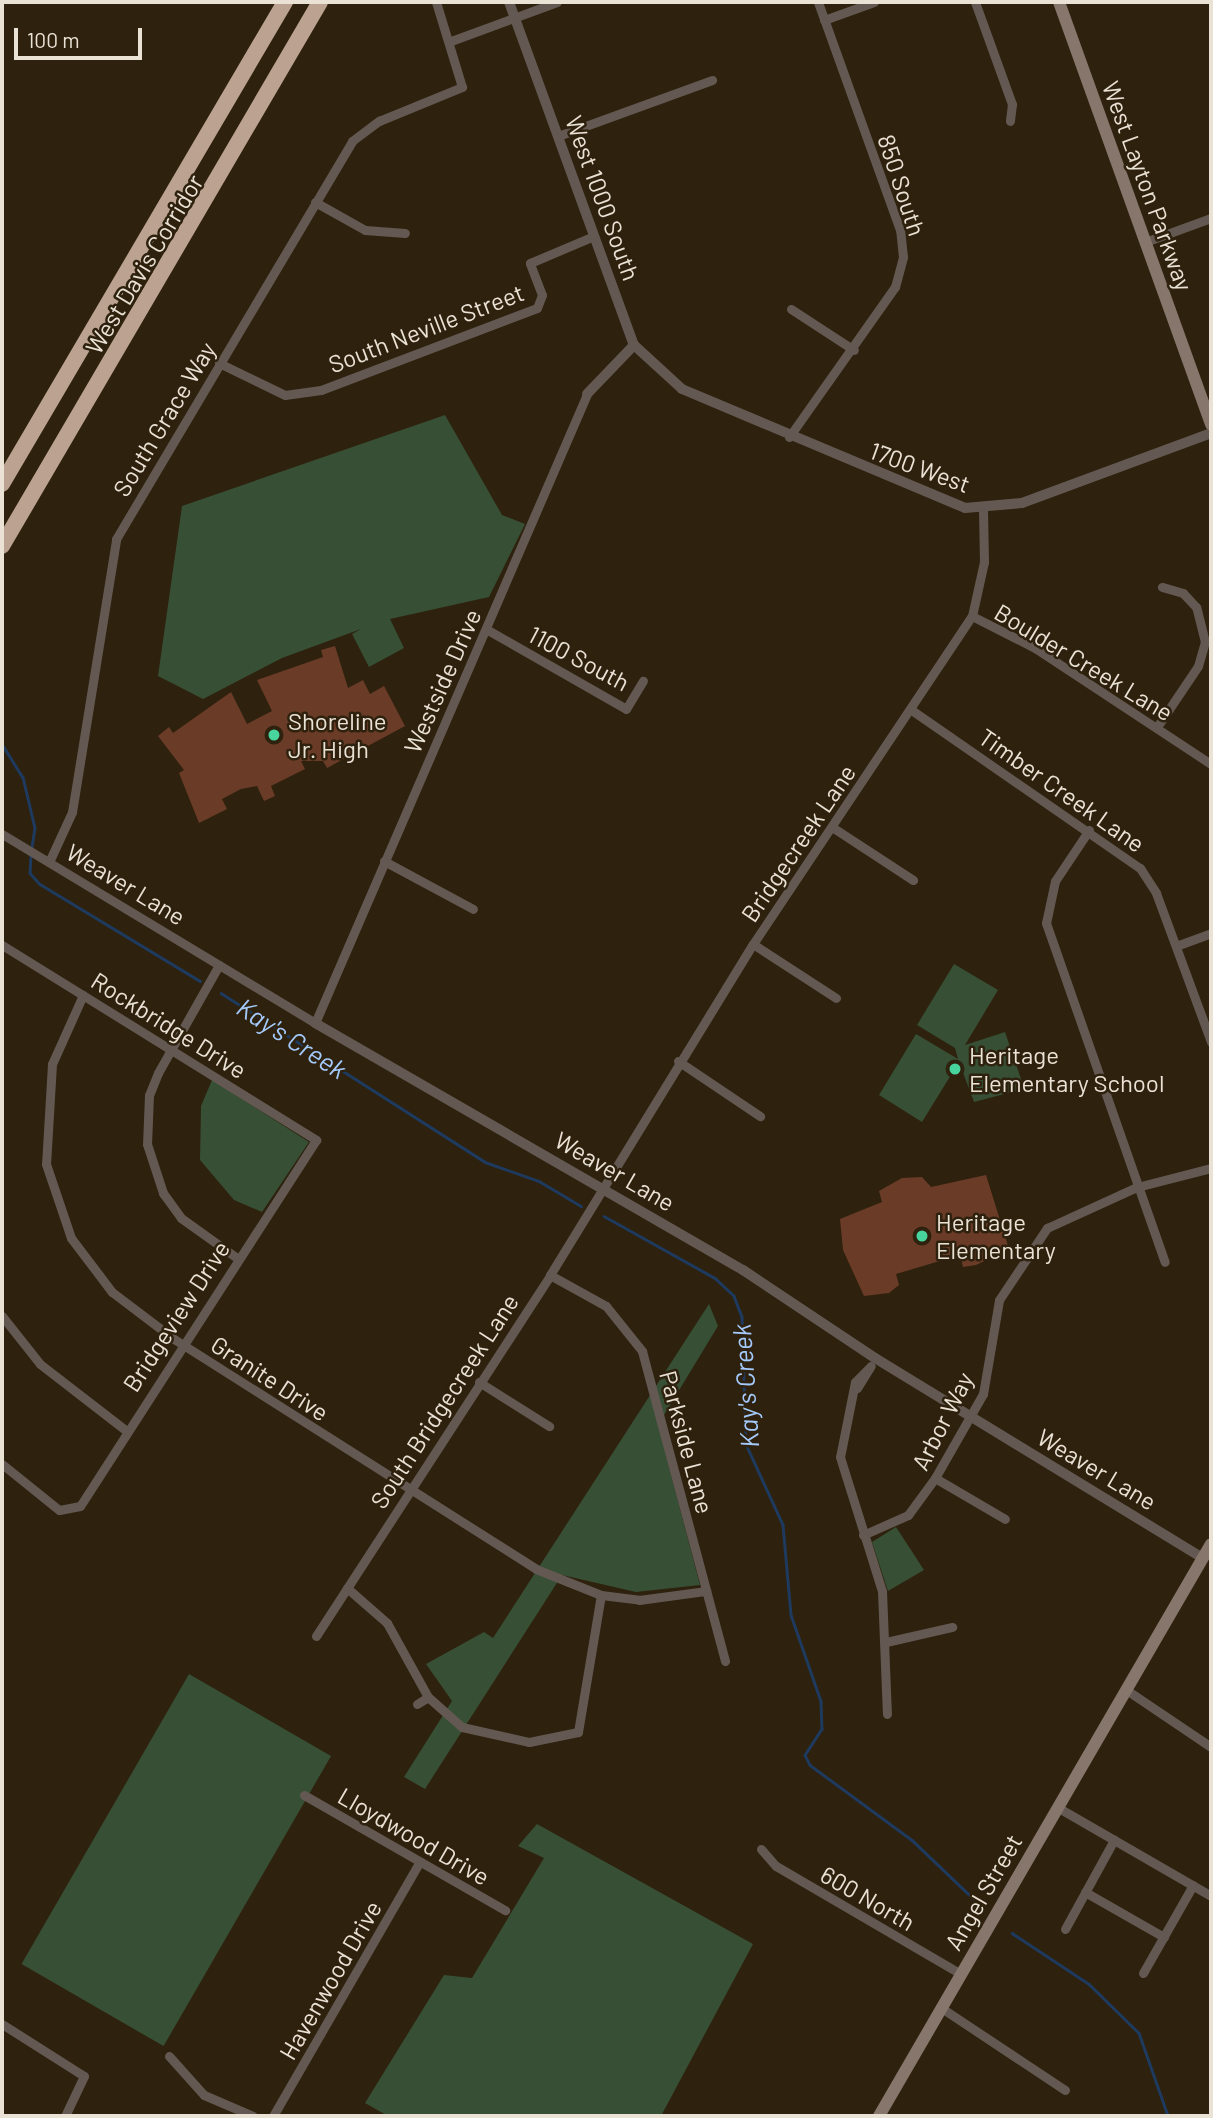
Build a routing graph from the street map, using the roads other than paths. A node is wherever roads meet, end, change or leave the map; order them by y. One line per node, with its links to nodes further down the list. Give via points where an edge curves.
1 (285, 2): 29 (highway, West Davis Corridor)
2 (320, 2): 31 (highway, West Davis Corridor)
3 (436, 2): 12 (street)
4 (509, 2): 10 (street, West 1000 South)
5 (556, 2): 10 (street)
6 (818, 2): 11 (street, 850 South)
7 (874, 2): 11 (street)
8 (975, 2): 14 (street, via 1012,104)
9 (1059, 2): 20 (main road, West Layton Parkway)
10 (514, 17): 12 (street); 15 (street, West 1000 South)
11 (824, 20): 23 (street, 850 South, via 903,248 895,287)
12 (451, 41): 16 (street, South Grace Way, via 461,87 363,130)
13 (712, 80): 15 (street)
14 (1010, 121)
15 (558, 136): 19 (street, West 1000 South)
16 (315, 202): 18 (street, via 365,230); 24 (street, South Grace Way)
17 (1211, 218): 20 (street)
18 (405, 233)
19 (594, 236): 22 (street, West 1000 South); 24 (street, South Neville Street, via 530,263 542,295 537,308 321,390 285,396)
20 (1145, 242): 26 (main road, West Layton Parkway)
21 (791, 309): 23 (street)
22 (634, 345): 25 (street); 28 (street, 1700 West, via 682,389)
23 (854, 349): 28 (street, 850 South)
24 (219, 363): 42 (street, South Grace Way, via 116,538 72,812)
25 (587, 394): 34 (street, Westside Drive)
26 (1211, 425)
27 (1211, 433): 30 (street, 1700 West, via 1022,503)
28 (789, 437): 30 (street, 1700 West, via 923,495)
29 (2, 484)
30 (983, 509): 33 (street, Bridgecreek Lane, via 984,562)
31 (2, 546)
32 (1162, 587): 37 (street, via 1183,593 1196,607 1205,642 1198,666)
33 (972, 617): 36 (street, Bridgecreek Lane); 37 (street, Boulder Creek Lane, via 1035,648)
34 (486, 629): 35 (street, 1100 South, via 626,709); 43 (street, Westside Drive)
35 (643, 681)
36 (910, 709): 39 (street, Bridgecreek Lane); 40 (street, Timber Creek Lane)
37 (1157, 727): 38 (street, Boulder Creek Lane)
38 (1211, 764)
39 (832, 827): 44 (street); 48 (street, Bridgecreek Lane)
40 (1089, 830): 49 (street, Timber Creek Lane, via 1140,868); 61 (street, via 1055,881 1046,923)
41 (2, 834): 42 (street, Weaver Lane)
42 (45, 860): 50 (street, Weaver Lane)
43 (384, 862): 45 (street); 53 (street, Westside Drive)
44 (913, 880)
45 (473, 909)
46 (1211, 933): 49 (street)
47 (2, 944): 51 (street, Rockbridge Drive)
48 (753, 944): 52 (street); 56 (street, Bridgecreek Lane)
49 (1176, 946): 54 (street, Timber Creek Lane)
50 (219, 965): 53 (street, Weaver Lane); 55 (street)
51 (83, 995): 55 (street, Rockbridge Drive); 66 (street, Granite Drive, via 52,1064 45,1099 51,1188 88,1264 132,1310)
52 (836, 998)
53 (315, 1023): 60 (street, Weaver Lane)
54 (1211, 1042)
55 (170, 1046): 58 (street, Rockbridge Drive); 62 (street, via 149,1095 152,1169 181,1218)
56 (678, 1061): 57 (street); 60 (street, Bridgecreek Lane)
57 (760, 1116)
58 (316, 1140): 62 (street, Bridgeview Drive)
59 (1211, 1168): 61 (street, Arbor Way)
60 (605, 1187): 64 (street, South Bridgecreek Lane); 67 (street, Weaver Lane)
61 (1137, 1187): 63 (street); 69 (street, Arbor Way, via 1059,1220 1034,1244 999,1300 988,1342 989,1376)
62 (237, 1258): 66 (street, Bridgeview Drive)
63 (1165, 1262)
64 (550, 1275): 68 (street, South Bridgecreek Lane); 80 (street, Parkside Lane, via 606,1306 642,1351)
65 (2, 1316): 71 (street, via 40,1364)
66 (181, 1344): 71 (street, Bridgeview Drive); 74 (street, Granite Drive)
67 (872, 1363): 69 (street, Weaver Lane); 76 (street, via 841,1430 840,1457)
68 (479, 1382): 70 (street); 74 (street, South Bridgecreek Lane)
69 (970, 1416): 73 (street, Arbor Way); 78 (street, Weaver Lane)
70 (549, 1426)
71 (124, 1429): 72 (street, Bridgeview Drive, via 71,1512 59,1510)
72 (2, 1464)
73 (935, 1478): 75 (street); 76 (street, Arbor Way, via 908,1514)
74 (407, 1489): 79 (street, South Bridgecreek Lane); 81 (street, Granite Drive, via 536,1569)
75 (1005, 1520)
76 (863, 1535): 84 (street, via 882,1591)
77 (1211, 1544): 78 (main road, Angel Street)
78 (1200, 1556): 86 (main road, Angel Street)
79 (347, 1588): 83 (street, South Bridgecreek Lane); 87 (street, via 387,1623)
80 (706, 1591): 81 (street, Granite Drive, via 675,1599); 85 (street, Parkside Lane)
81 (601, 1595): 87 (street, via 578,1732 557,1740 504,1740 462,1727)
82 (952, 1627): 84 (street)
83 (316, 1636)
84 (886, 1642): 89 (street)
85 (725, 1661)
86 (1125, 1689): 90 (street); 92 (main road, Angel Street)
87 (428, 1697): 88 (street)
88 (417, 1704)
89 (887, 1714)
90 (1211, 1747)
91 (304, 1795): 95 (street, Lloydwood Drive)
92 (1057, 1807): 93 (street); 102 (main road, Angel Street)
93 (1114, 1840): 96 (street); 97 (street)
94 (761, 1849): 102 (street, 600 North, via 776,1866)
95 (419, 1863): 99 (street, Lloydwood Drive); 111 (street, Havenwood Drive)
96 (1193, 1885): 98 (street); 101 (street)
97 (1085, 1892): 100 (street); 101 (street)
98 (1211, 1896)
99 (505, 1910)
100 (1065, 1929)
101 (1164, 1937): 103 (street)
102 (959, 1973): 104 (main road, Angel Street)
103 (1143, 1973)
104 (940, 2007): 108 (street); 112 (main road, Angel Street)
105 (5, 2025): 106 (street); 109 (street, via 84,2076)
106 (2, 2037)
107 (169, 2056): 110 (street, via 204,2095)
108 (1065, 2090)
109 (65, 2116)
110 (253, 2116)
111 (273, 2116)
112 (879, 2116)

